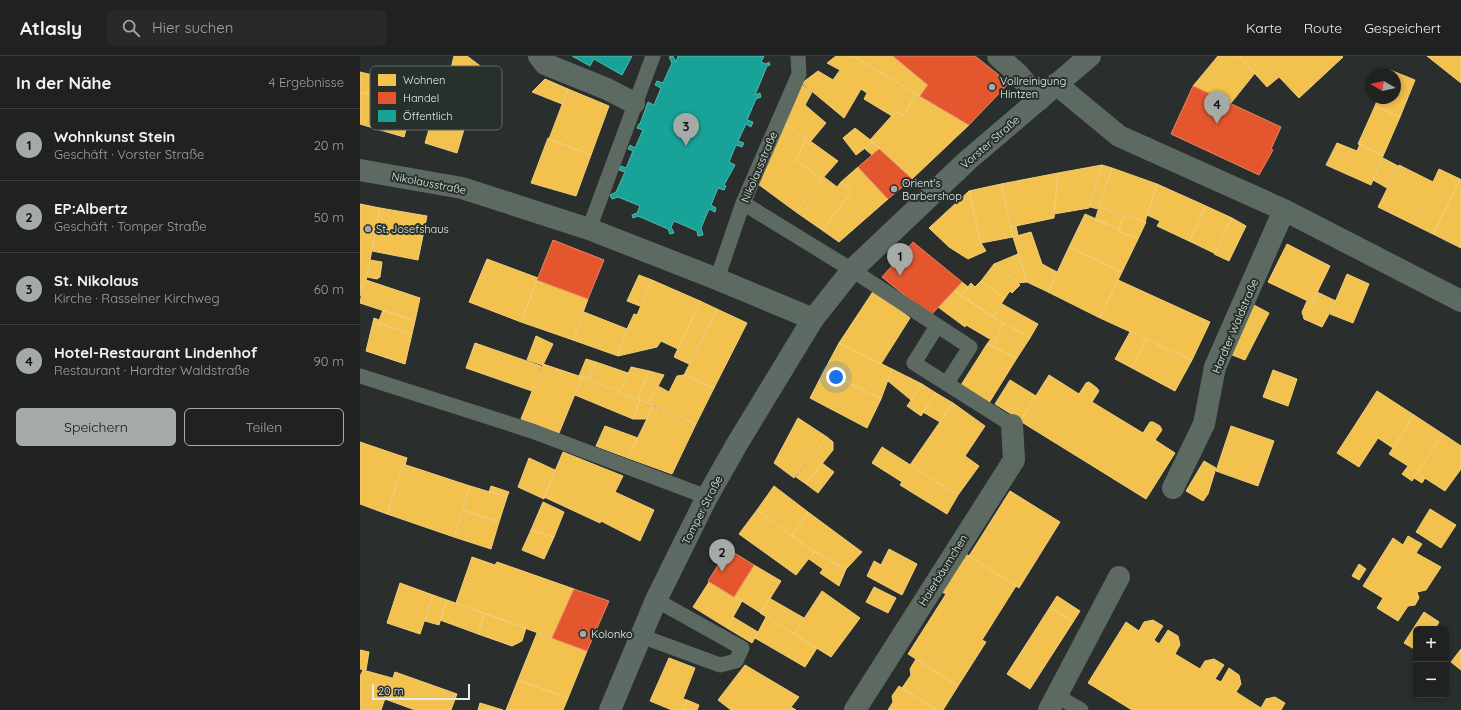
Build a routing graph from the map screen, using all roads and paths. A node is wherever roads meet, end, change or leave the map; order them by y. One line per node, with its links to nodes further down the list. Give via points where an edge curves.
1 (539, 56): 8 (street, via 546,64)
2 (653, 56): 8 (lane)
3 (798, 56): 10 (lane, Nikolausstraße, via 799,74)
4 (998, 56): 7 (street, via 1018,74)
5 (1090, 56): 6 (main road, Vorster Straße)
6 (1056, 84): 7 (main road, Vorster Straße); 11 (street, via 1118,136)
7 (1038, 100): 13 (main road, Vorster Straße, via 968,160)
8 (634, 103): 12 (lane)
9 (360, 170): 12 (street, Nikolausstraße, via 462,188)
10 (743, 203): 13 (lane); 14 (lane, Nikolausstraße)
11 (1284, 210): 15 (street); 21 (street, Hardter Waldstraße, via 1215,367 1204,424)
12 (589, 229): 14 (street, Nikolausstraße)
13 (852, 270): 16 (main road, Vorster Straße); 17 (lane)
14 (717, 279): 16 (street, Nikolausstraße)
15 (1461, 301)
16 (813, 319): 22 (main road, Tomper Straße)
17 (937, 326): 19 (lane, via 970,347); 19 (lane, via 914,363)
18 (360, 376): 22 (lane, via 532,431)
19 (947, 383): 20 (lane)
20 (1012, 426): 28 (street, Haierbäumchen, via 1014,460)
21 (1173, 488)
22 (707, 497): 24 (main road, Tomper Straße)
23 (1119, 577): 26 (street)
24 (656, 600): 25 (main road, Tomper Straße); 25 (lane, via 742,648 736,661 720,665)
25 (641, 636): 27 (main road, Tomper Straße)
26 (1053, 703): 29 (lane)
27 (610, 710)
28 (855, 710)
29 (1081, 710)

